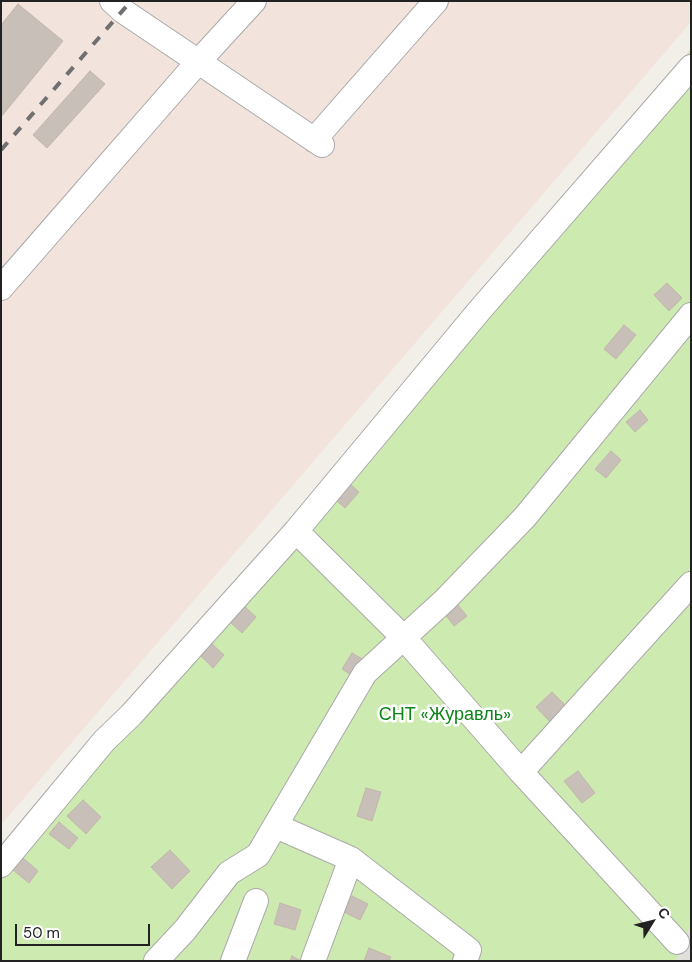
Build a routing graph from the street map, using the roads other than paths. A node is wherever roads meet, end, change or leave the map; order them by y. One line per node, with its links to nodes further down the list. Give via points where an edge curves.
1 (112, 1): 4 (street)
2 (254, 1): 4 (street)
3 (436, 1): 4 (street, via 318,142)
4 (198, 62): 6 (street)
5 (691, 67): 8 (street)
6 (1, 288)
7 (691, 315): 10 (street, via 525,516)
8 (296, 531): 10 (street); 14 (street, via 104,740)
9 (691, 584): 11 (street)
10 (404, 638): 11 (street); 12 (street, via 365,673)
11 (521, 772): 16 (street)
12 (276, 826): 13 (street); 17 (street, via 258,855 229,873 185,930)
13 (351, 859): 19 (street); 20 (street, via 469,950)
14 (1, 865)
15 (256, 901): 18 (street)
16 (677, 942)
17 (156, 961)
18 (234, 961)
19 (313, 961)
20 (465, 961)

